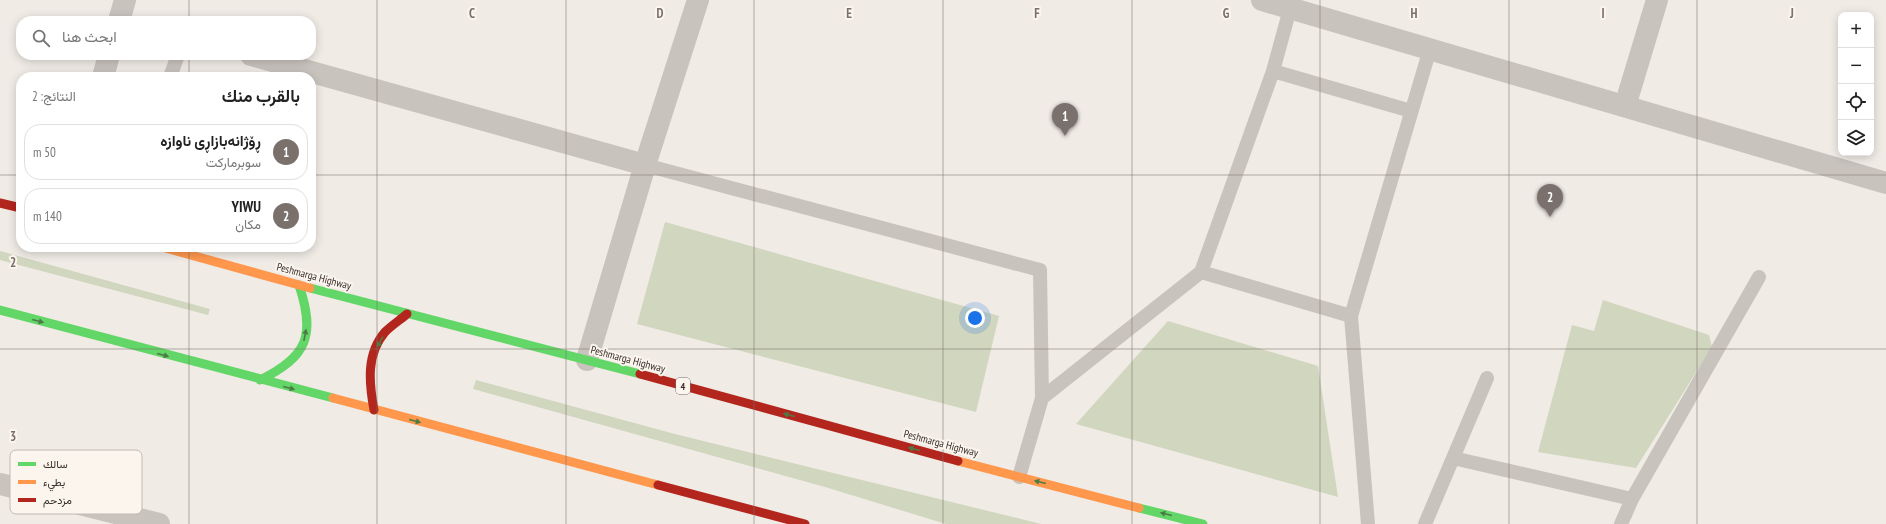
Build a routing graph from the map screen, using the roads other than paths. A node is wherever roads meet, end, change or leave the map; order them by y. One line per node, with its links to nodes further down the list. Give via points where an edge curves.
1 (698, 0): 16 (street)
2 (1262, 0): 4 (street)
3 (1656, 0): 14 (street)
4 (1290, 9): 5 (street); 9 (lane)
5 (1430, 49): 14 (street); 15 (lane)
6 (108, 60): 10 (street)
7 (176, 60): 11 (lane)
8 (264, 60): 12 (street)
9 (1274, 71): 15 (lane); 21 (lane)
10 (104, 72)
11 (172, 72)
12 (295, 72)
13 (316, 78): 16 (street)
14 (1625, 106): 17 (street)
15 (1411, 112): 26 (lane)
16 (645, 165): 27 (street); 30 (lane, via 1040,270)
17 (1886, 183)
18 (0, 202): 19 (highway)
19 (16, 207)
20 (180, 252): 23 (highway, Peshmarga Highway / 4)
21 (1201, 272): 26 (lane); 30 (lane)
22 (1759, 277): 36 (lane)
23 (299, 285): 25 (highway, Peshmarga Highway / 4); 29 (highway, one-way to 23, via 292,362 304,344 306,304)
24 (0, 310): 29 (highway, one-way to 29)
25 (407, 314): 27 (highway, Peshmarga Highway / 4); 31 (highway, one-way to 31, via 384,335 373,354 369,378)
26 (1351, 316): 41 (lane)
27 (587, 360): 33 (highway, Peshmarga Highway / 4, one-way to 27)
28 (1487, 378): 32 (lane)
29 (260, 380): 31 (highway, one-way to 31)
30 (1042, 398): 33 (lane)
31 (374, 410): 39 (highway, one-way to 39)
32 (1453, 458): 36 (lane); 42 (lane)
33 (1019, 477): 40 (highway, Peshmarga Highway / 4, one-way to 33)
34 (0, 484): 35 (street)
35 (10, 487)
36 (1632, 499): 43 (lane)
37 (119, 514): 38 (street)
38 (159, 524)
39 (805, 524)
40 (1204, 524)
41 (1368, 524)
42 (1424, 524)
43 (1621, 524)

